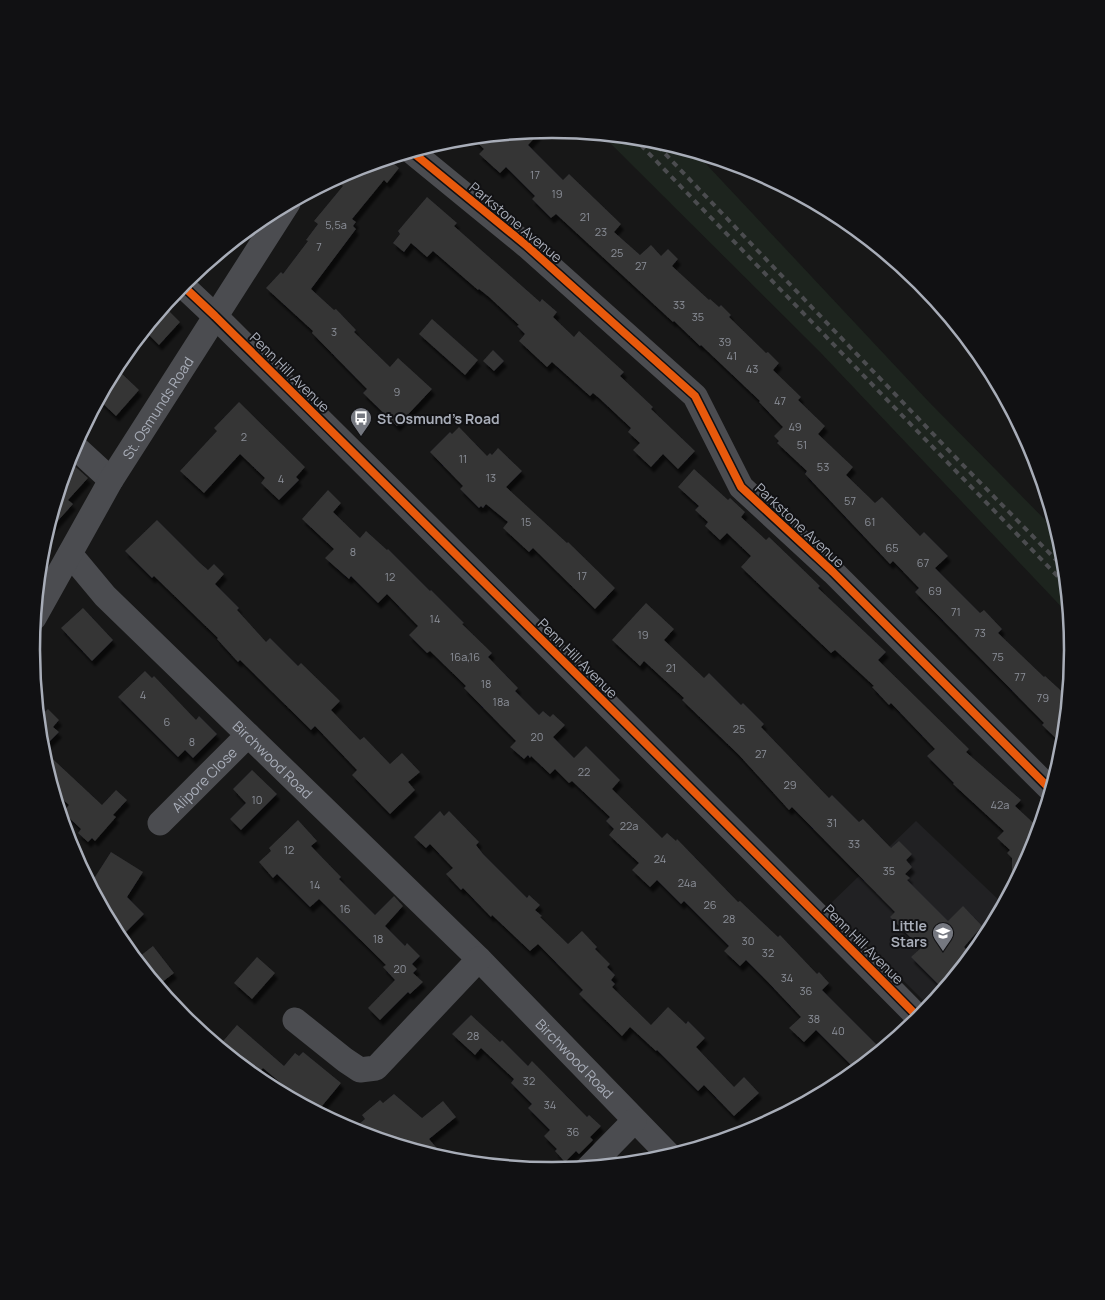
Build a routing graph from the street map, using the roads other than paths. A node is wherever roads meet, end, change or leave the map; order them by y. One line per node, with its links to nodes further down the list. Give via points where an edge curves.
1 (417, 156): 10 (street, Parkstone Avenue, via 527,246 695,396 741,487 832,572)
2 (279, 217): 4 (street, St. Osmunds Road)
3 (188, 290): 4 (street, Penn Hill Avenue)
4 (215, 316): 6 (street, St. Osmunds Road); 13 (street, Penn Hill Avenue)
5 (80, 452): 6 (street)
6 (110, 480): 7 (street, St. Osmunds Road)
7 (70, 554): 8 (street, St. Osmunds Road); 9 (street, Birchwood Road, via 106,596)
8 (42, 604)
9 (248, 735): 11 (street, Alipore Close); 12 (street, Birchwood Road)
10 (1047, 786)
11 (160, 823)
12 (479, 959): 14 (street, via 376,1068 360,1070); 15 (street, Birchwood Road)
13 (914, 1013)
14 (295, 1020)
15 (634, 1121): 16 (street, Birchwood Road); 17 (street)
16 (664, 1150)
17 (596, 1160)

